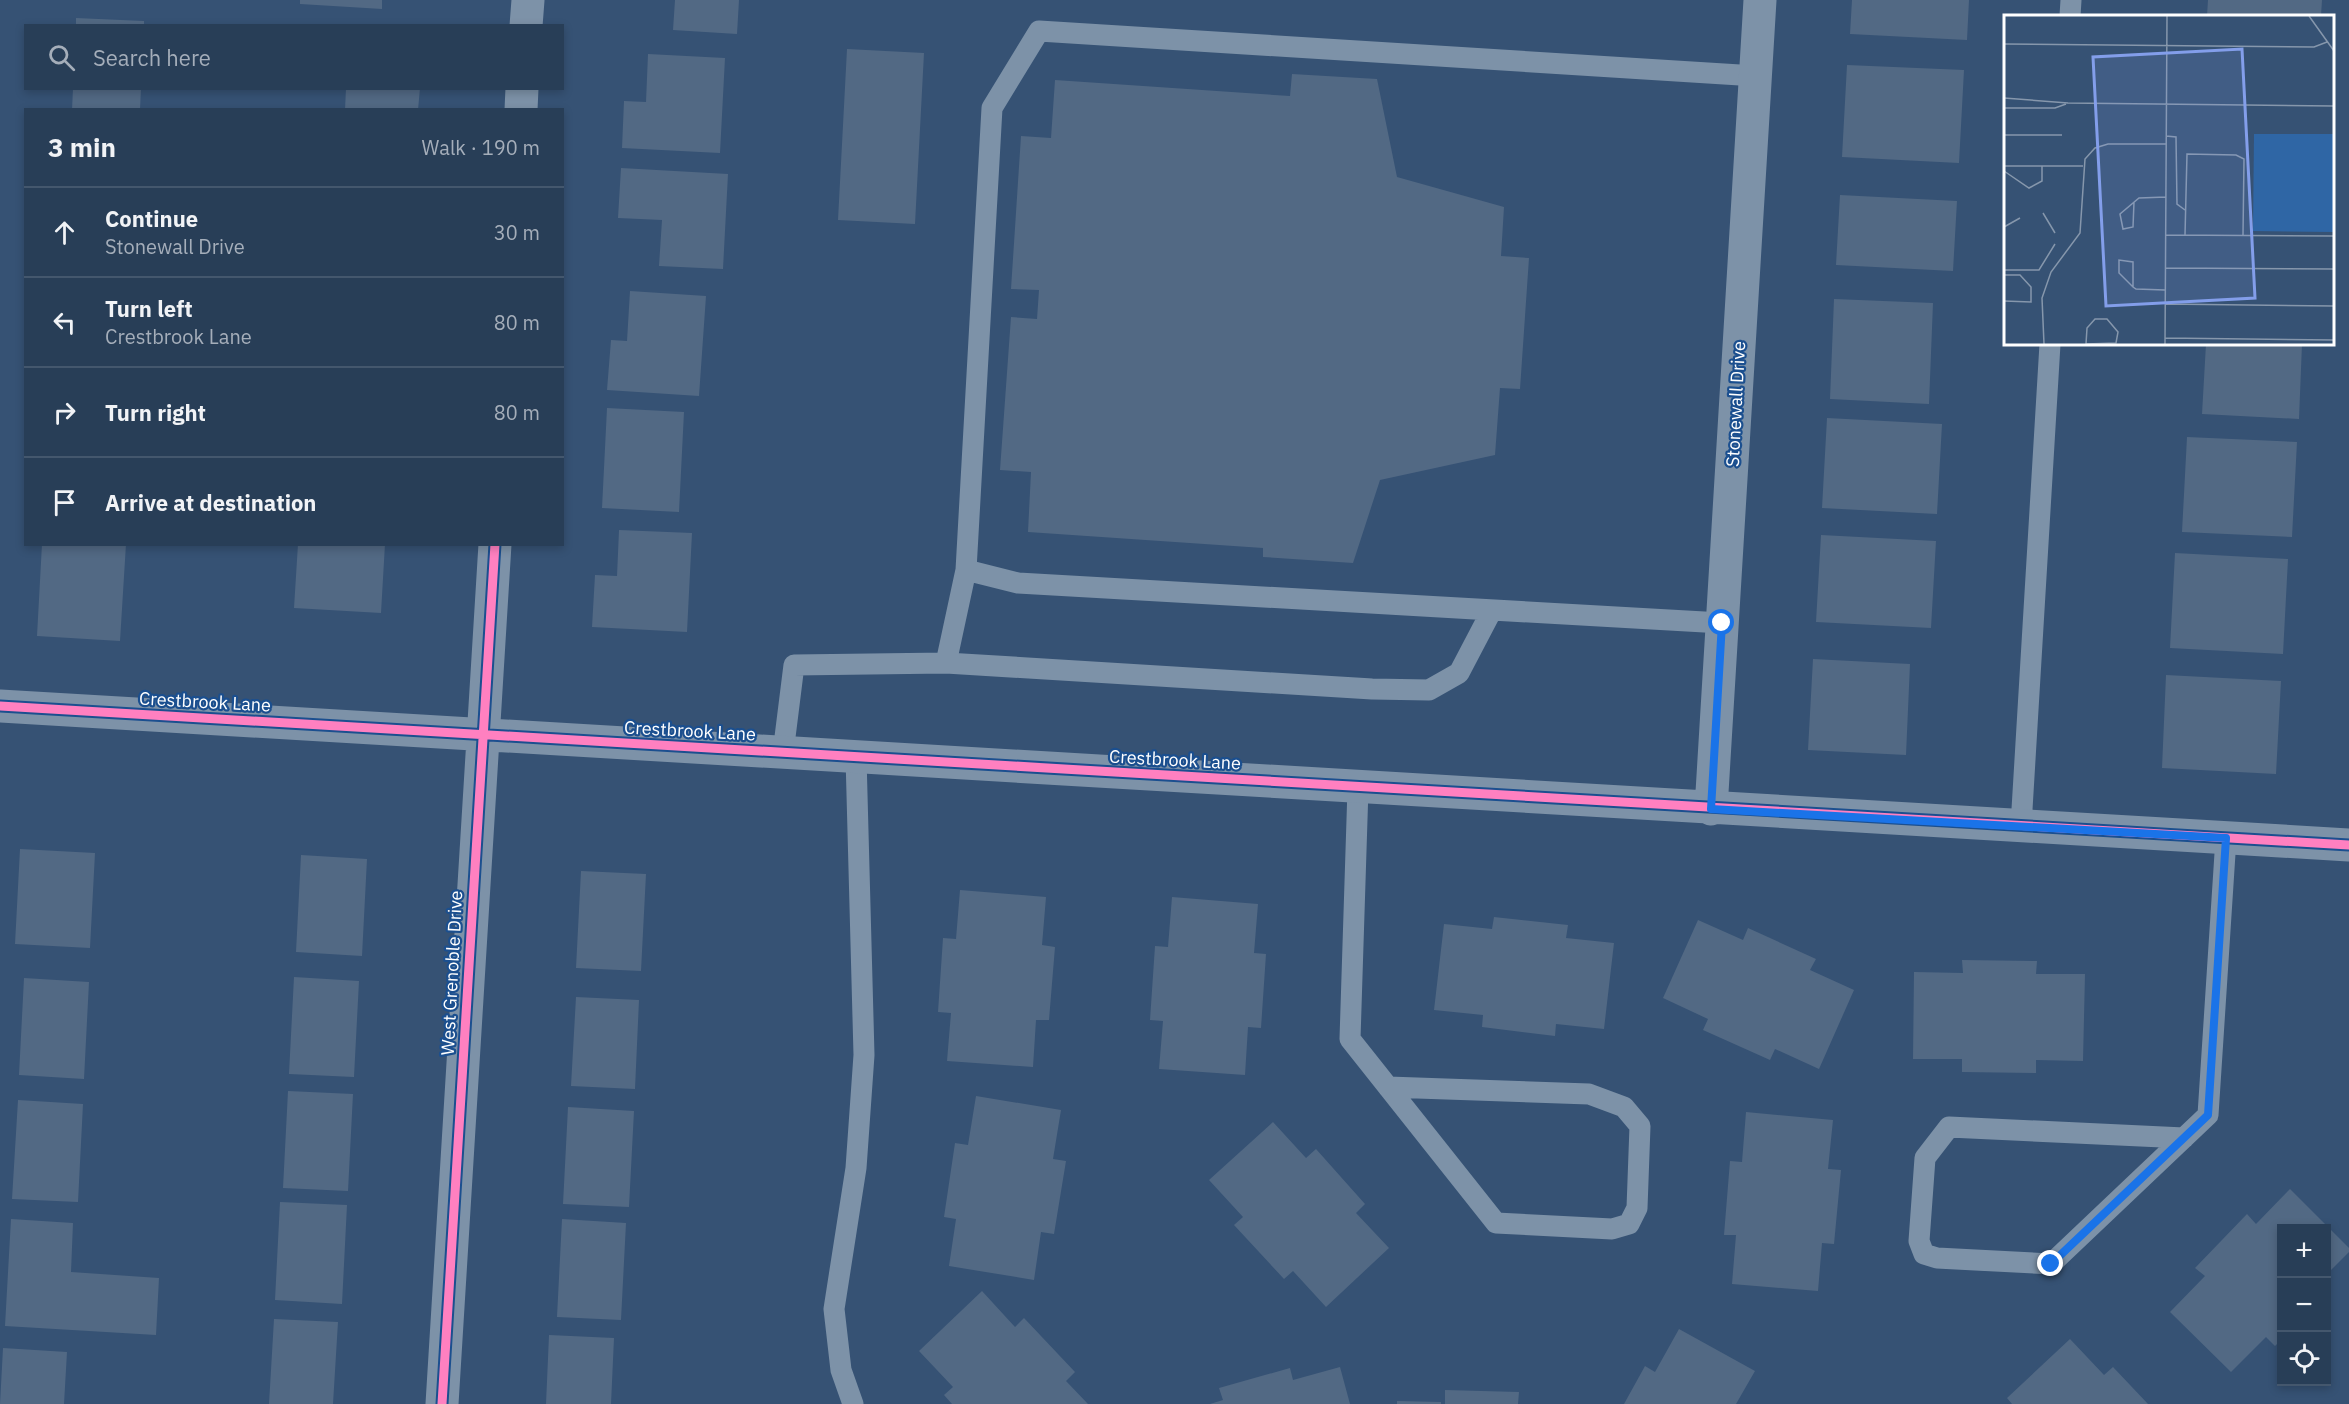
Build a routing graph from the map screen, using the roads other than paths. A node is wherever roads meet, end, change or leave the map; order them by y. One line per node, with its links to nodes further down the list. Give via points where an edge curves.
1 (528, 0): 5 (street)
2 (1760, 0): 6 (street, Stonewall Drive)
3 (2071, 0): 4 (lane)
4 (2070, 15)
5 (526, 24)
6 (1756, 76): 11 (lane, via 1039,31 992,108); 13 (street, Stonewall Drive)
7 (522, 90): 8 (street)
8 (521, 108)
9 (2050, 345): 21 (lane)
10 (495, 546): 16 (street, West Grenoble Drive)
11 (966, 570): 12 (lane, via 1018,582); 14 (lane)
12 (1492, 610): 13 (lane); 14 (lane, via 1460,673 1429,690)
13 (1722, 623): 20 (street, Stonewall Drive)
14 (946, 663): 17 (lane, via 794,665)
15 (0, 706): 16 (street, Crestbrook Lane)
16 (483, 735): 17 (street, Crestbrook Lane); 26 (street, West Grenoble Drive)
17 (783, 753): 18 (street, Crestbrook Lane)
18 (856, 757): 19 (street, Crestbrook Lane); 27 (lane, via 864,1055 856,1168 834,1310 842,1370)
19 (1358, 788): 20 (street, Crestbrook Lane); 24 (lane, via 1350,1039)
20 (1711, 809): 21 (street, Crestbrook Lane)
21 (2021, 826): 22 (street, Crestbrook Lane)
22 (2226, 838): 23 (street, Crestbrook Lane); 25 (lane, via 2208,1115)
23 (2349, 845)
24 (1388, 1087): 24 (lane, via 1496,1223 1612,1229 1629,1224 1637,1208 1640,1126 1624,1107 1589,1094)
25 (2184, 1138): 25 (lane, via 2051,1264 1924,1254 1920,1241 1925,1158 1949,1127)
26 (442, 1404)
27 (853, 1404)

